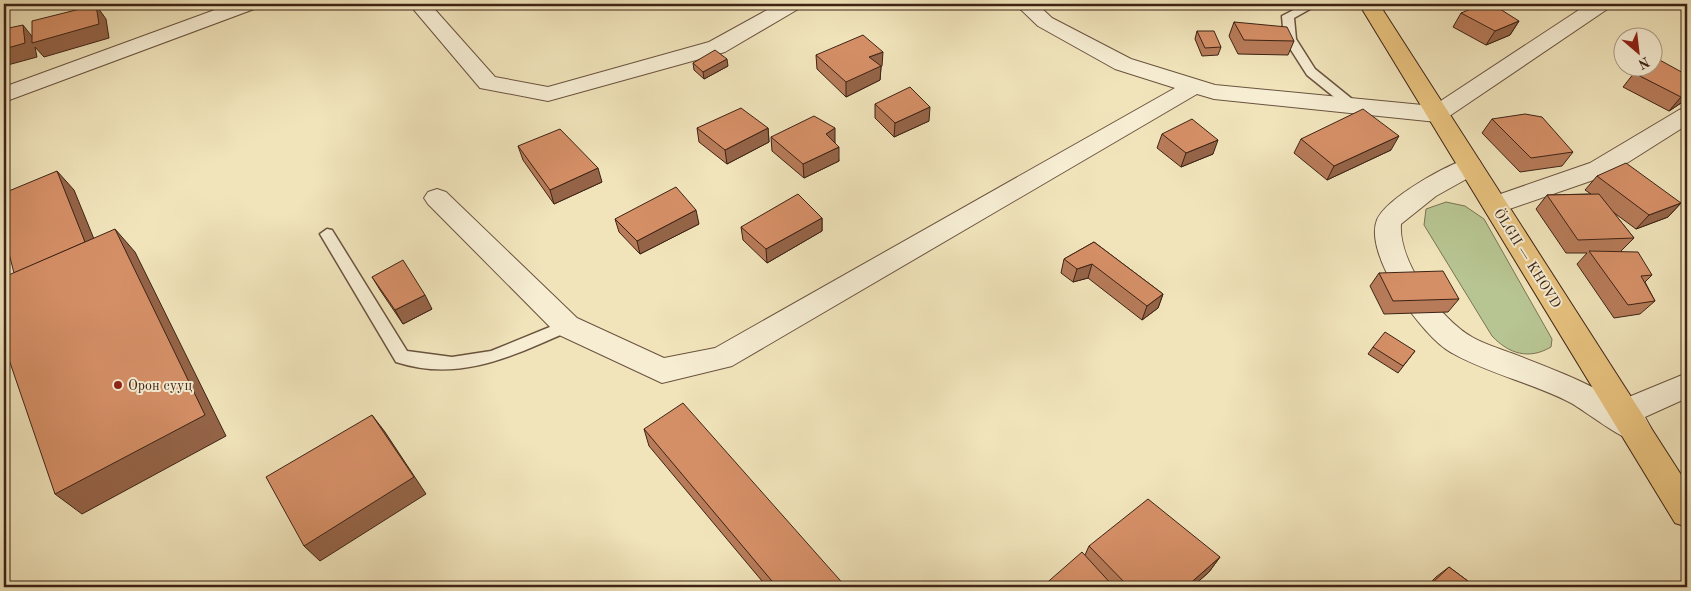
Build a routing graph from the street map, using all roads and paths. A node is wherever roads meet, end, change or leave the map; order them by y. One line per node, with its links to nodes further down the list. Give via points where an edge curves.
1 (250, 4): 9 (street)
2 (419, 4): 3 (street, via 488,83 548,94 717,47)
3 (793, 4)
4 (1025, 4): 8 (street, via 1045,22 1123,64)
5 (1313, 4): 10 (lane, via 1288,16 1290,39 1312,72)
6 (1369, 4): 11 (highway, ÖLGII — KHOVD)
7 (1602, 4): 11 (street)
8 (1195, 86): 10 (street, via 1214,92); 17 (street, via 722,358 662,371)
9 (4, 95)
10 (1353, 106): 11 (street)
11 (1437, 114): 13 (highway, ÖLGII — KHOVD)
12 (1687, 115): 15 (street, via 1599,168)
13 (1470, 166): 15 (highway, ÖLGII — KHOVD); 19 (street, via 1428,187 1389,221 1388,242 1418,303 1445,334 1461,345 1581,394)
14 (437, 198): 17 (street)
15 (1495, 205): 19 (highway, ÖLGII — KHOVD)
16 (327, 234): 17 (lane, via 402,357 452,364 493,357)
17 (567, 326)
18 (1687, 385): 19 (street)
19 (1631, 420): 20 (highway, ÖLGII — KHOVD)
20 (1687, 512)

